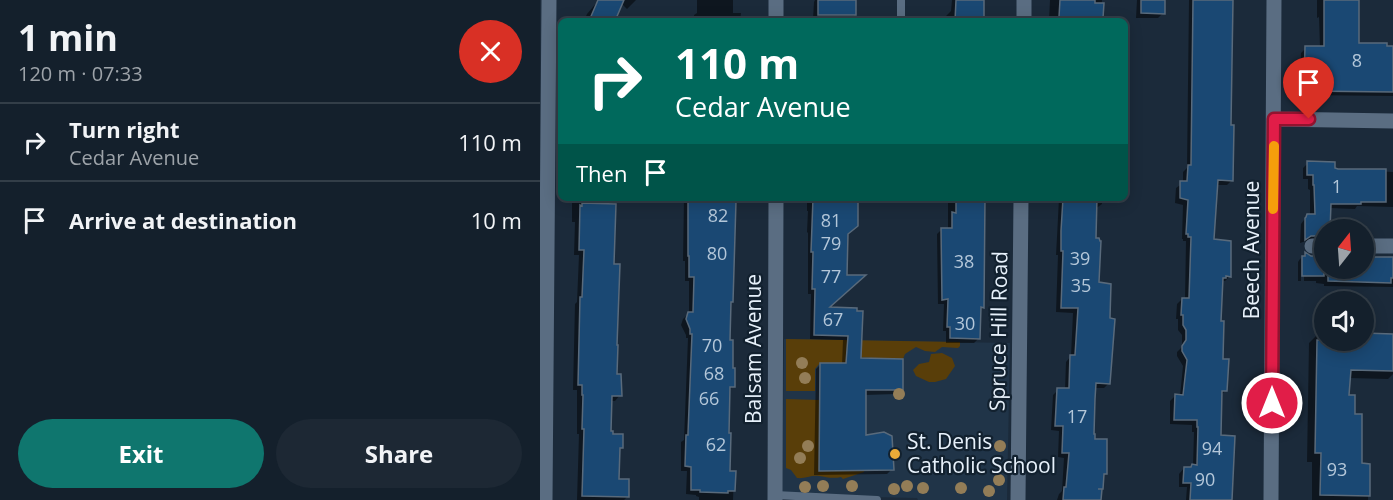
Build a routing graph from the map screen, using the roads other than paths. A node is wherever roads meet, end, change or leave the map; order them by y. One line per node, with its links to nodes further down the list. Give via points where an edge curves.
1 (549, 0): 13 (street)
2 (776, 0): 6 (street)
3 (901, 0): 7 (lane)
4 (1024, 0): 8 (street)
5 (1274, 0): 9 (street, Beech Avenue)
6 (776, 18)
7 (901, 18)
8 (1024, 18)
9 (1274, 119): 10 (street); 21 (street, Beech Avenue)
10 (1393, 121)
11 (776, 201): 17 (street, Balsam Avenue)
12 (1021, 201): 20 (street, Spruce Hill Road)
13 (543, 231): 16 (street)
14 (1374, 246): 15 (street)
15 (1393, 246)
16 (542, 436): 18 (street)
17 (775, 497): 19 (lane)
18 (544, 500)
19 (877, 500)
20 (1018, 500)
21 (1271, 500)

